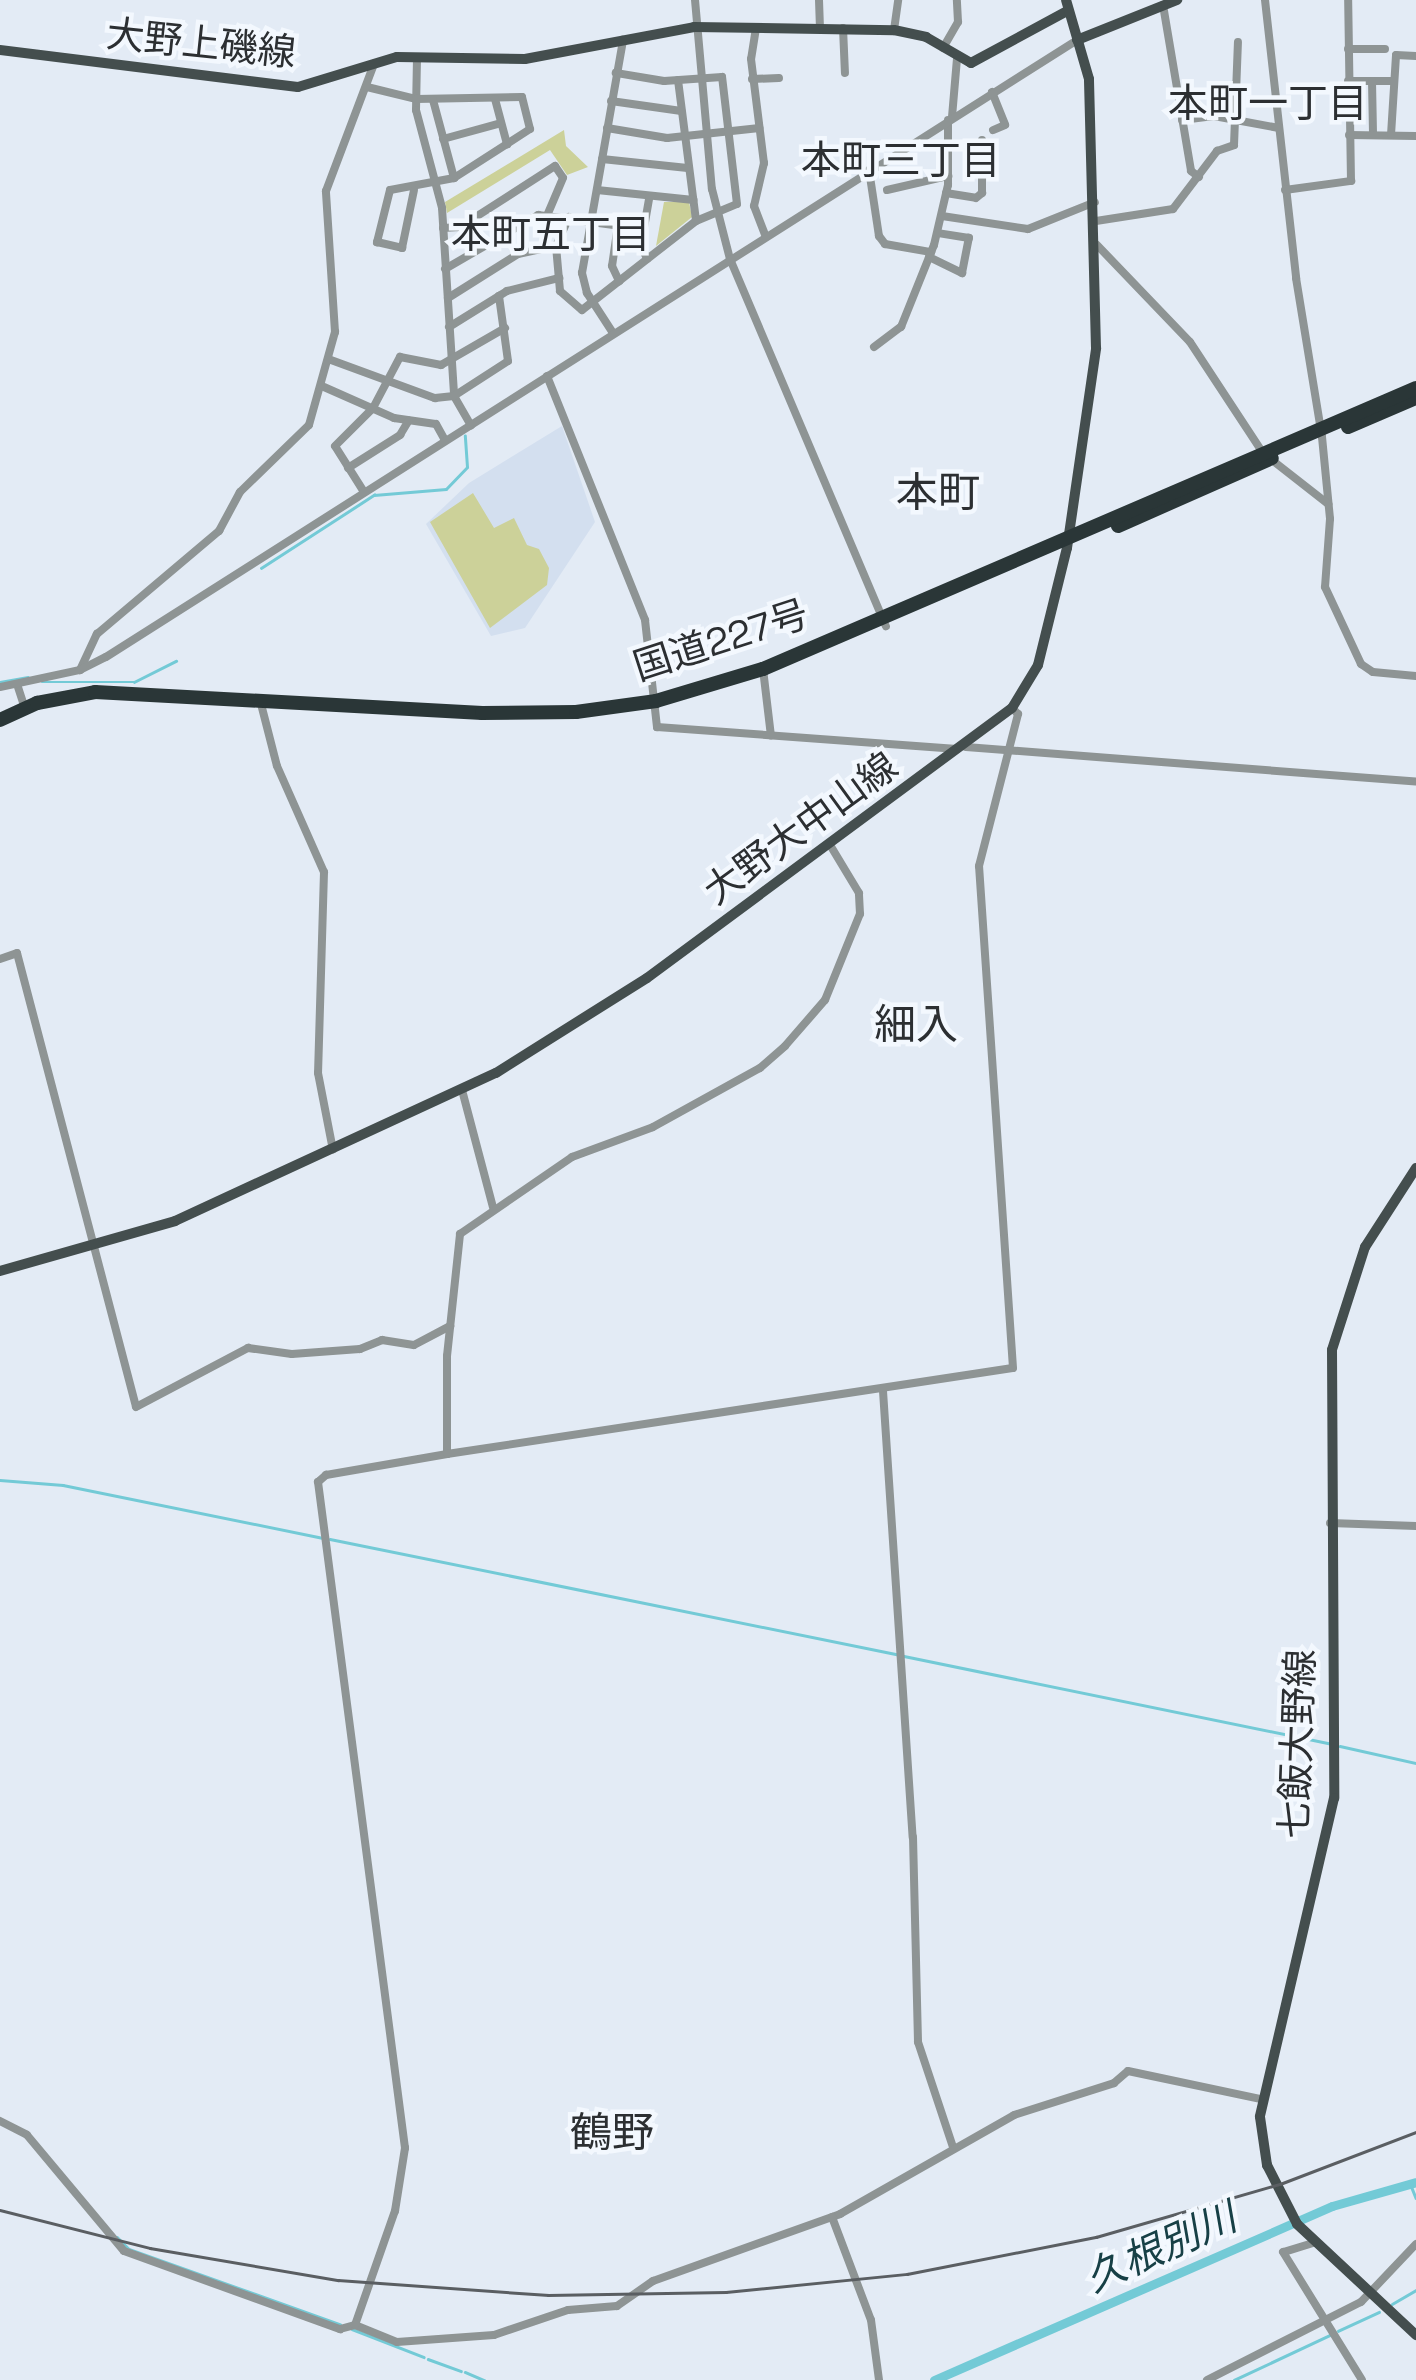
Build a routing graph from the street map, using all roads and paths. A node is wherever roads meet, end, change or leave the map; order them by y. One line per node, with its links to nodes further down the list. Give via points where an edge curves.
1 (695, 0): 9 (street)
2 (819, 0): 11 (street)
3 (898, 0): 13 (street)
4 (957, 0): 17 (street, via 958,22)
5 (1266, 0): 47 (street)
6 (1348, 0): 18 (street)
7 (1168, 2): 15 (main road); 43 (street)
8 (1066, 5): 15 (main road); 23 (main road, via 987,58)
9 (694, 28): 10 (main road, 大野上磯線); 14 (main road, 大野上磯線); 28 (street)
10 (756, 28): 11 (main road, 大野上磯線); 29 (street)
11 (820, 28): 12 (main road, 大野上磯線)
12 (843, 28): 13 (main road, 大野上磯線); 26 (street)
13 (894, 30): 17 (main road, 大野上磯線)
14 (623, 39): 22 (main road, 大野上磯線, via 526,58); 25 (street)
15 (1077, 40): 35 (street); 73 (main road, 大野大中山線, via 1089,78)
16 (1238, 42): 42 (street)
17 (943, 48): 23 (main road, 大野上磯線)
18 (1348, 49): 20 (street); 31 (street)
19 (0, 50): 24 (main road, 大野上磯線, via 298,87)
20 (1385, 50)
21 (1416, 56): 33 (street, via 1396,56)
22 (417, 58): 24 (main road, 大野上磯線); 36 (street)
23 (957, 59): 41 (street)
24 (374, 64): 34 (street)
25 (616, 73): 30 (street); 39 (street)
26 (845, 73)
27 (778, 78): 29 (street)
28 (698, 79): 30 (street); 49 (street, via 722,77); 50 (street)
29 (752, 79): 46 (street)
30 (678, 80): 40 (street)
31 (1348, 80): 32 (street); 52 (street)
32 (1372, 81): 33 (street); 51 (street)
33 (1394, 81): 53 (street)
34 (367, 87): 36 (street); 101 (street, via 326,192 336,315)
35 (992, 92): 41 (street); 48 (street, via 1005,125)
36 (416, 99): 38 (street); 65 (street)
37 (495, 99): 38 (street); 44 (street); 58 (street, via 522,98 530,129)
38 (433, 100): 56 (street)
39 (611, 101): 40 (street); 45 (street)
40 (681, 111): 54 (street)
41 (950, 118): 61 (street); 62 (street)
42 (1235, 118): 43 (street); 47 (street); 63 (street, via 1234,145 1217,151)
43 (1182, 120): 63 (street, via 1190,171)
44 (502, 123): 56 (street); 58 (street)
45 (607, 128): 54 (street); 59 (street)
46 (759, 128): 49 (street); 85 (street, via 764,163 754,206)
47 (1279, 128): 69 (street)
48 (993, 130)
49 (728, 131): 50 (street); 75 (street, via 737,204)
50 (705, 134): 54 (street); 75 (street)
51 (1373, 134): 52 (street); 53 (street)
52 (1350, 135): 69 (street, via 1350,181)
53 (1391, 135): 55 (street)
54 (685, 136): 60 (street)
55 (1416, 136)
56 (443, 139): 64 (street)
57 (982, 140): 70 (street, via 982,194)
58 (507, 144): 64 (street)
59 (602, 159): 60 (street); 67 (street)
60 (688, 168): 72 (street)
61 (868, 170): 85 (street); 88 (street, via 879,236 885,244)
62 (948, 176): 68 (street); 70 (street)
63 (1199, 177): 80 (street, via 1174,210)
64 (454, 178): 65 (street)
65 (435, 184): 66 (street); 82 (street)
66 (414, 190): 66 (street, via 390,190 377,242 402,248)
67 (596, 190): 71 (street); 78 (street)
68 (888, 190)
69 (1285, 190): 112 (street)
70 (946, 193): 76 (street)
71 (649, 199): 72 (street); 83 (street)
72 (693, 200): 79 (street)
73 (1095, 202): 76 (street, via 1028,229); 80 (main road, 大野大中山線)
74 (548, 214): 77 (street); 82 (street, via 563,178 556,166 460,227); 91 (street, via 521,221)
75 (718, 216): 79 (street); 89 (street)
76 (942, 216): 84 (street)
77 (569, 217): 78 (street); 87 (street)
78 (591, 220): 81 (street); 96 (street, via 582,280)
79 (696, 221): 90 (street)
80 (1096, 221): 86 (main road, 大野大中山線)
81 (618, 225): 83 (street); 93 (street, via 612,266)
82 (443, 228): 91 (street)
83 (644, 229): 90 (street)
84 (938, 233): 88 (street); 88 (street, via 969,238 962,273)
85 (766, 236): 89 (street)
86 (1097, 245): 114 (street, via 1190,342); 118 (main road, 大野大中山線, via 1093,382)
87 (556, 246): 92 (street); 95 (street, via 518,254)
88 (930, 255): 100 (street, via 901,327)
89 (730, 259): 99 (street); 119 (street)
90 (646, 260): 93 (street)
91 (445, 269): 95 (street)
92 (559, 278): 94 (street); 96 (street, via 568,305 582,310)
93 (619, 281): 96 (street)
94 (499, 296): 97 (street); 98 (street)
95 (448, 298): 97 (street)
96 (592, 302): 99 (street)
97 (448, 328): 102 (street)
98 (505, 328): 102 (street); 107 (street, via 508,361)
99 (613, 334): 103 (street)
100 (874, 347)
101 (331, 360): 104 (street); 105 (street)
102 (451, 362): 104 (street, via 432,368 400,357); 107 (street)
103 (548, 376): 111 (street); 126 (street, via 645,620)
104 (386, 382): 107 (street, via 435,398); 109 (street)
105 (324, 387): 109 (street); 120 (street, via 305,434 246,484 219,531 97,634)
106 (1416, 388): 112 (highway, 国道227号)
107 (454, 396): 111 (street)
108 (1416, 398): 112 (highway, 国道227号)
109 (373, 408): 110 (street); 115 (street, via 335,446)
110 (409, 420): 113 (street, via 436,424); 115 (street, via 400,435)
111 (471, 424): 113 (street)
112 (1321, 433): 114 (highway, 国道227号); 117 (street)
113 (445, 440): 116 (street)
114 (1266, 456): 117 (street); 118 (highway, 国道227号)
115 (348, 468): 116 (street)
116 (364, 492): 120 (street)
117 (1328, 504): 122 (street, via 1325,587 1349,644 1373,672)
118 (1068, 543): 119 (highway, 国道227号); 127 (main road, 大野大中山線, via 1038,665)
119 (884, 623): 121 (highway, 国道227号)
120 (80, 670): 123 (street)
121 (764, 674): 126 (highway, 国道227号); 131 (street)
122 (1416, 676)
123 (18, 684): 124 (street); 128 (street)
124 (0, 687)
125 (260, 704): 126 (highway, 国道227号, via 542,722); 128 (highway, 国道227号, via 95,700); 138 (street, via 324,872 318,1073)
126 (655, 705): 131 (street, via 657,727)
127 (1012, 708): 132 (main road, 大野大中山線); 133 (street, via 1018,714)
128 (26, 711): 129 (highway, 国道227号); 130 (highway, 国道227号)
129 (0, 720)
130 (0, 729)
131 (771, 736): 132 (street)
132 (963, 749): 133 (street); 135 (main road, 大野大中山線)
133 (1007, 751): 134 (street); 144 (street, via 979,866 1013,1368)
134 (1416, 782)
135 (830, 845): 137 (main road, 大野大中山線, via 591,1016); 140 (street, via 859,893 860,914 825,1000 785,1046 760,1068 653,1127 572,1157)
136 (0, 960): 141 (street, via 17,953)
137 (462, 1090): 138 (main road, 大野大中山線); 140 (street)
138 (333, 1150): 141 (main road, 大野大中山線, via 175,1222)
139 (1416, 1168): 146 (main road, 七飯大野線, via 1365,1246 1332,1350)
140 (493, 1207): 143 (street, via 460,1234)
141 (93, 1246): 142 (main road, 大野大中山線); 143 (street, via 136,1408 248,1348 292,1354 360,1349 382,1340 414,1344)
142 (0, 1270)
143 (450, 1326): 145 (street)
144 (883, 1390): 145 (street, via 456,1458); 150 (street, via 918,2042)
145 (447, 1454): 156 (street, via 321,1477 404,2148 395,2211)
146 (1330, 1523): 147 (street); 148 (main road, 七飯大野線, via 1335,1745 1329,1840)
147 (1416, 1526)
148 (1262, 2099): 150 (street, via 1128,2072 1114,2084 1039,2104); 152 (main road, 七飯大野線, via 1264,2152 1286,2208)
149 (0, 2121): 156 (street, via 27,2135 124,2251 340,2328)
150 (953, 2147): 151 (street)
151 (832, 2217): 156 (street, via 653,2281 617,2306 568,2310 504,2333 398,2342); 158 (street, via 872,2320)
152 (1311, 2241): 154 (main road, 七飯大野線); 155 (street, via 1283,2252)
153 (1416, 2244): 154 (street)
154 (1370, 2294): 155 (street); 157 (main road, 七飯大野線)
155 (1328, 2323): 159 (street); 160 (street)
156 (354, 2326)
157 (1415, 2334)
158 (879, 2380)
159 (1207, 2380)
160 (1362, 2380)

